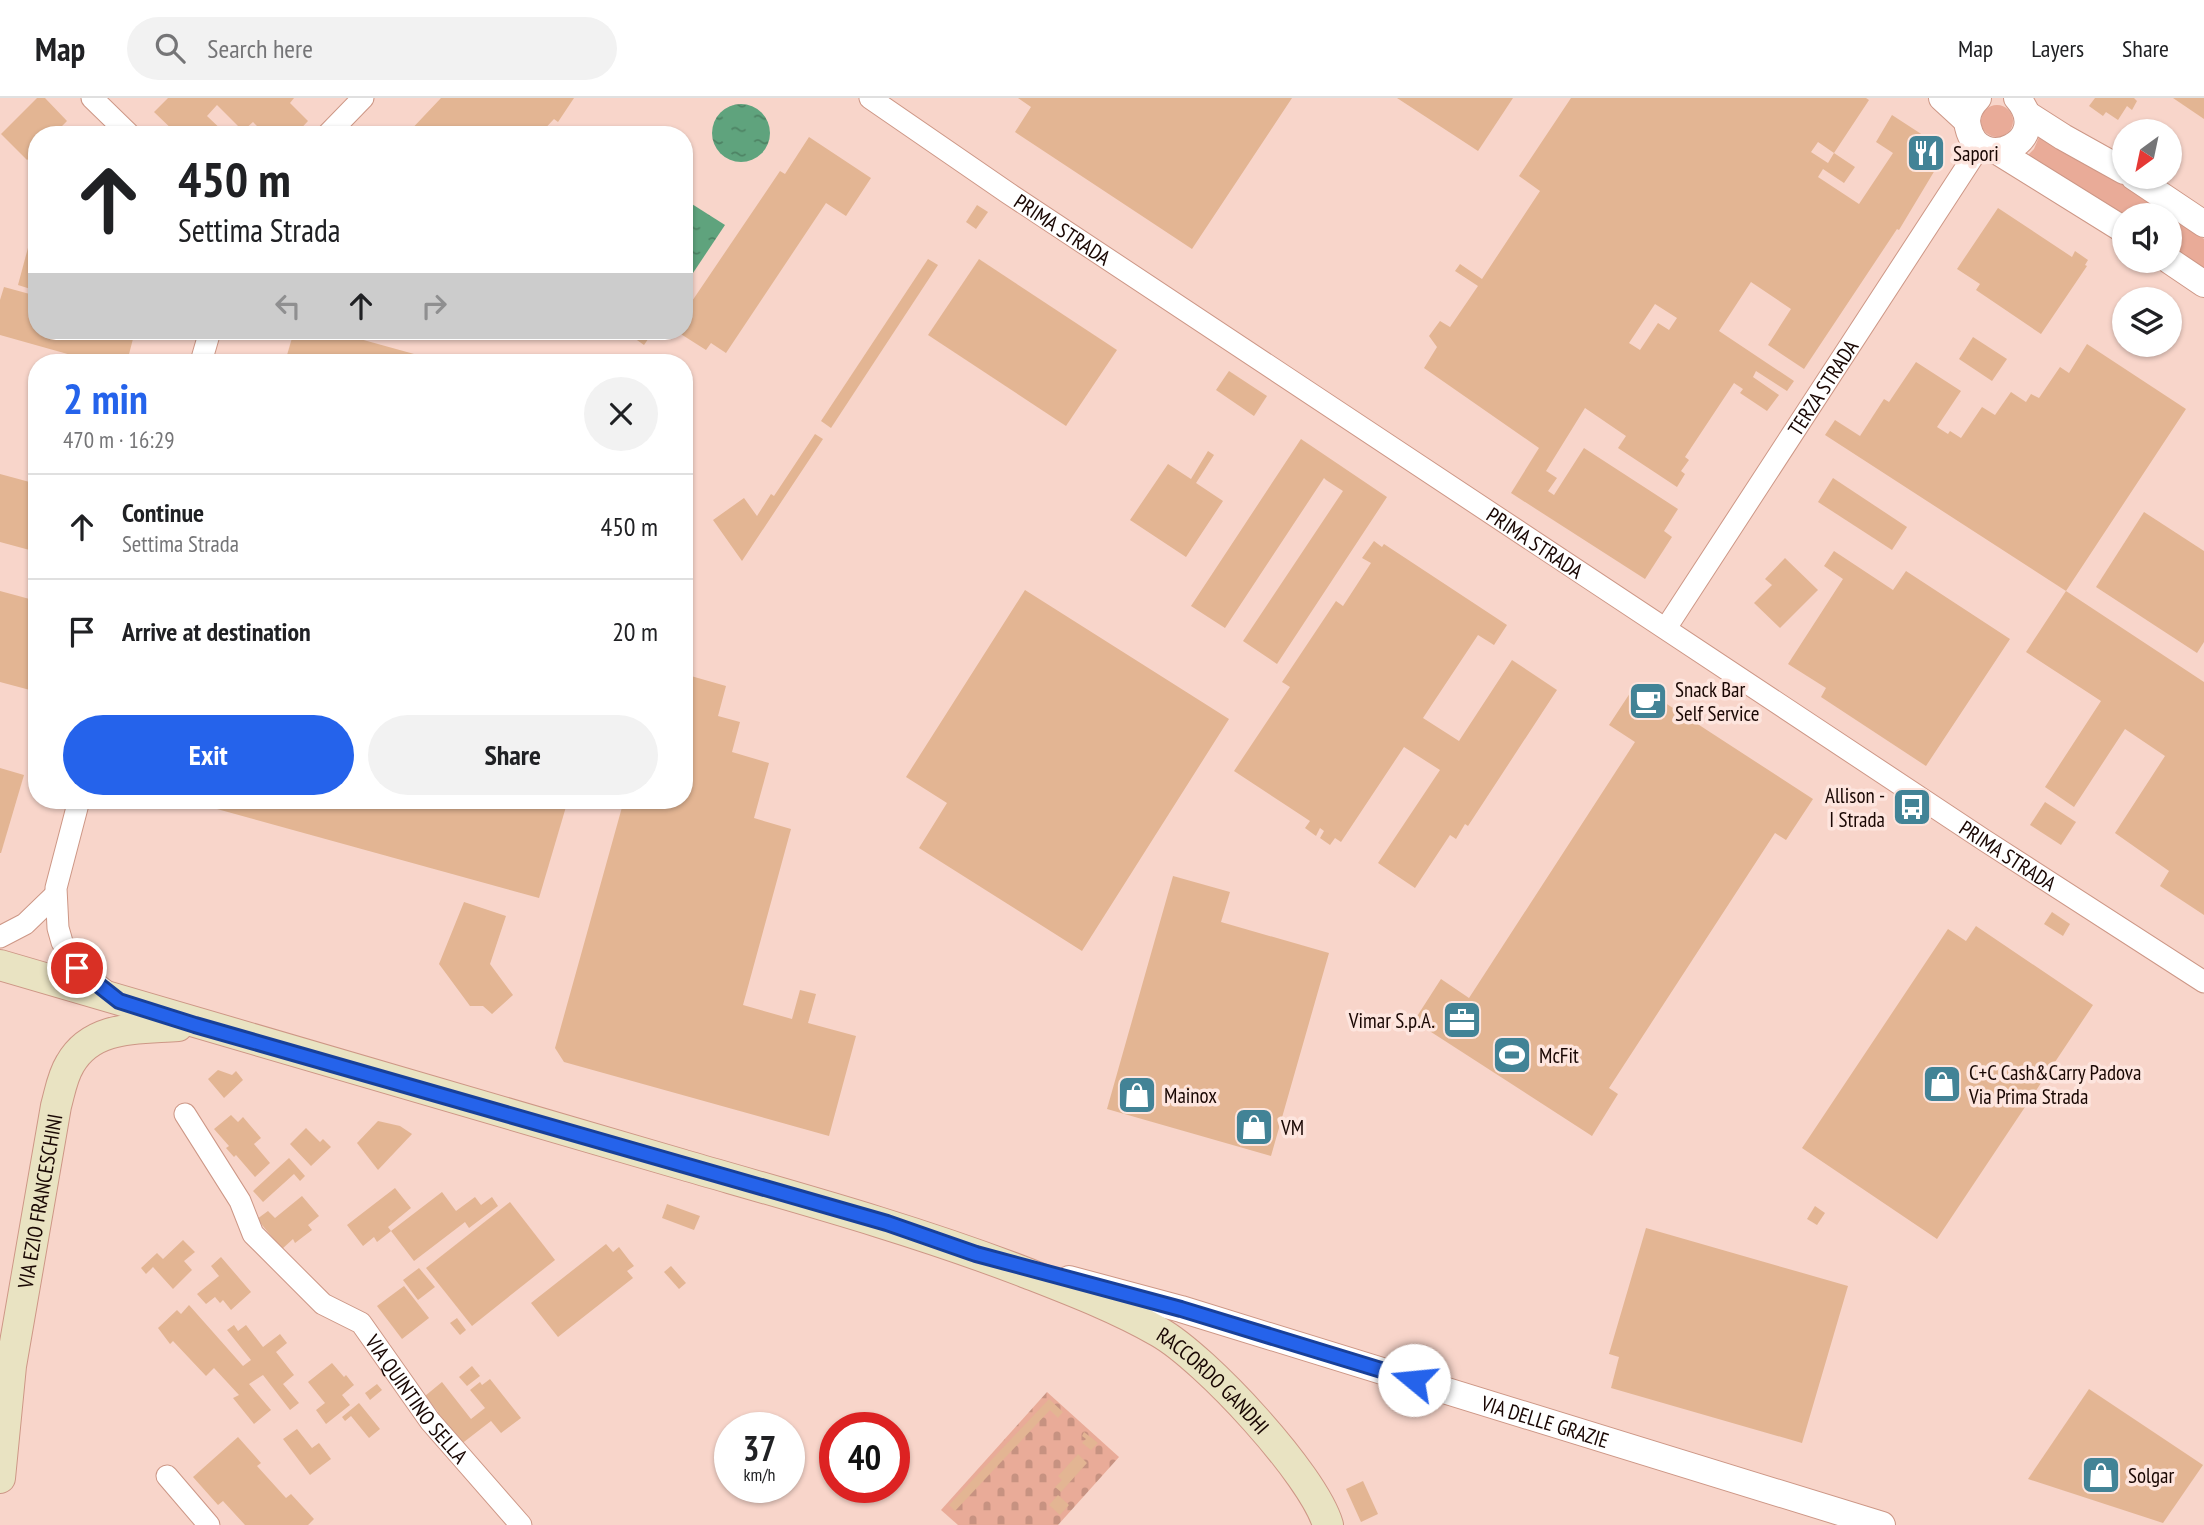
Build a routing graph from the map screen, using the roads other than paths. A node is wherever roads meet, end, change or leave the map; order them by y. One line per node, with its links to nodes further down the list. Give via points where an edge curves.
1 (92, 98): 7 (street)
2 (363, 98): 8 (street)
3 (870, 98): 16 (street, PRIMA STRADA)
4 (1942, 98): 6 (street)
5 (2022, 106): 9 (street, via 2028,125 2018,144 2008,149); 10 (street, via 2063,137)
6 (1972, 110): 9 (street, via 1973,139)
7 (121, 126)
8 (336, 126)
9 (1988, 148): 12 (street); 16 (street, TERZA STRADA)
10 (2112, 164)
11 (2152, 189): 13 (street)
12 (2112, 223)
13 (2204, 224)
14 (2182, 269): 15 (street)
15 (2204, 284)
16 (1666, 628): 21 (street, PRIMA STRADA)
17 (77, 809): 18 (street)
18 (55, 895): 19 (street, via 25,923); 22 (street, via 62,942 77,968)
19 (0, 937)
20 (0, 965): 22 (main road, VIA DELLE GRAZIE)
21 (2204, 982)
22 (119, 1001): 23 (main road, VIA DELLE GRAZIE)
23 (195, 1025): 25 (main road, VIA DELLE GRAZIE, via 887,1223); 27 (main road, VIA EZIO FRANCESCHINI, via 106,1034 86,1045 65,1075 13,1353)
24 (185, 1114): 29 (street, VIA QUINTINO SELLA, via 240,1201 253,1234 323,1304 361,1324 430,1421)
25 (976, 1254): 30 (main road, RACCORDO GANDHI, via 1086,1295 1164,1335 1196,1360 1270,1436 1315,1496); 31 (street, VIA DELLE GRAZIE, via 1181,1309)
26 (167, 1476): 28 (street)
27 (0, 1478)
28 (209, 1525)
29 (521, 1525)
30 (1328, 1525)
31 (1882, 1525)

